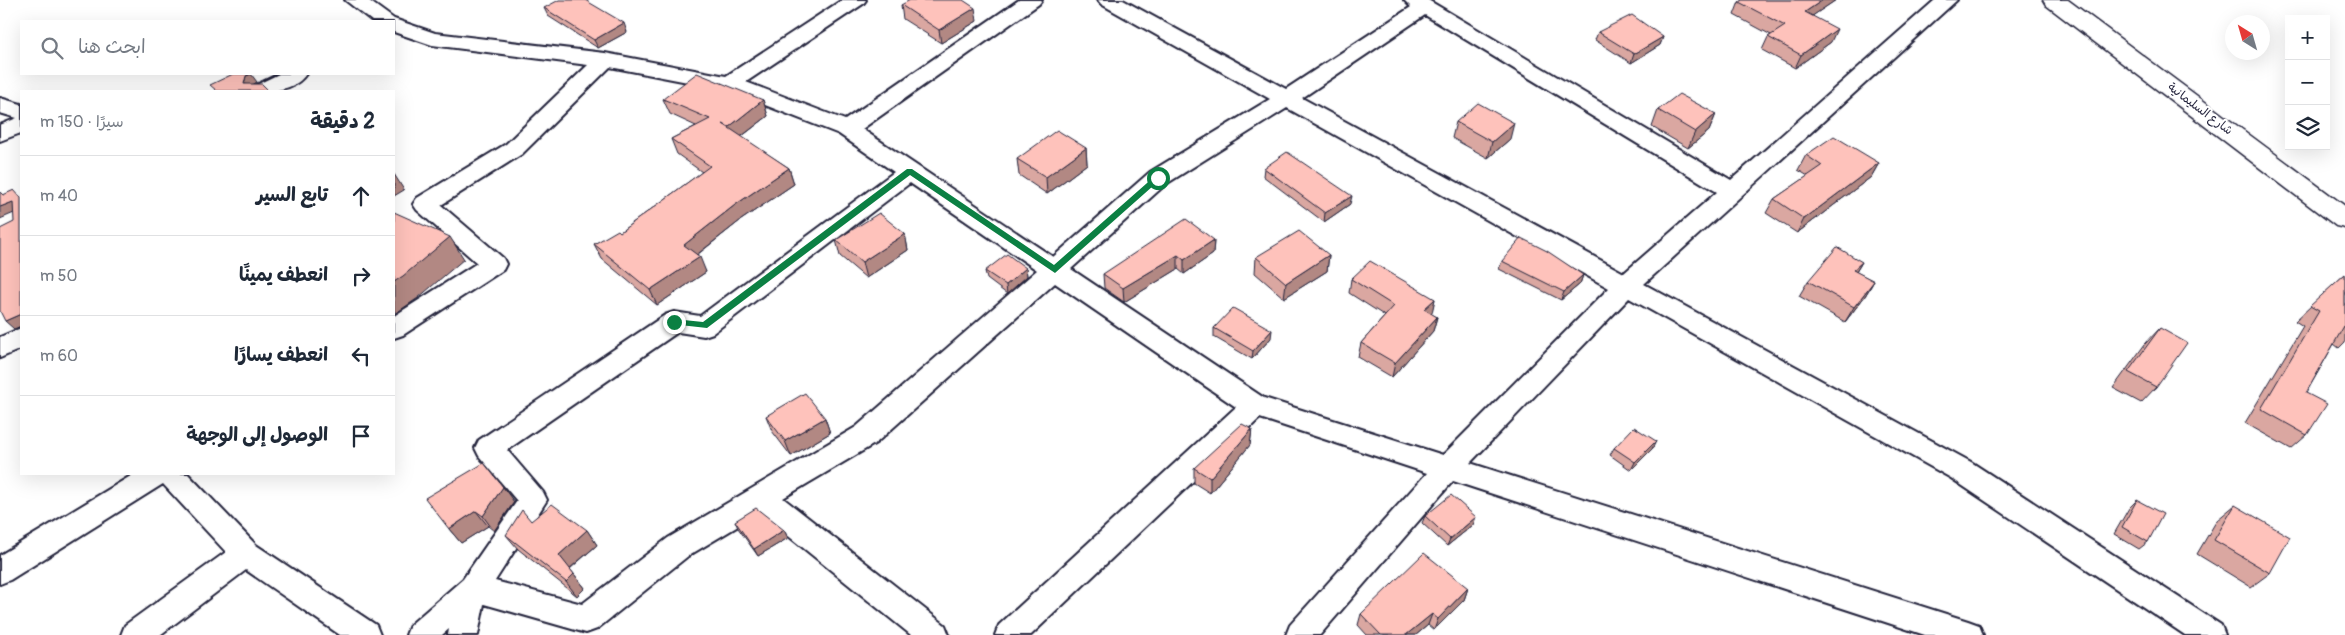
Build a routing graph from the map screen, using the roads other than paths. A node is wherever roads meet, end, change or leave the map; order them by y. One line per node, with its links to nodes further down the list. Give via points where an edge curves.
1 (389, 0): 8 (street)
2 (856, 0): 12 (street)
3 (1032, 0): 18 (street)
4 (1108, 0): 14 (street)
5 (1947, 0): 21 (street)
6 (2054, 0): 22 (street, شارع السليمانية)
7 (1420, 3): 14 (street); 21 (street)
8 (370, 10)
9 (395, 25): 10 (street, via 432,39)
10 (605, 60): 12 (street); 25 (street, via 514,149 425,204 494,264)
11 (294, 75): 13 (street)
12 (729, 83): 18 (street)
13 (264, 90)
14 (1286, 98): 23 (street, via 1158,178); 24 (street)
15 (0, 105): 16 (street)
16 (20, 112)
17 (20, 124): 19 (street)
18 (847, 129): 20 (street)
19 (0, 134)
20 (910, 171): 23 (street); 35 (street, via 704,326 674,322 489,448 533,500)
21 (1732, 191): 24 (street)
22 (2345, 219)
23 (1055, 270): 28 (street); 32 (street, via 866,435)
24 (1627, 285): 29 (street); 44 (street, via 1960,470)
25 (395, 327)
26 (20, 338): 27 (street)
27 (0, 348)
28 (1255, 406): 29 (street); 41 (street)
29 (1448, 468): 42 (street); 43 (street)
30 (156, 475): 34 (street)
31 (172, 475): 33 (street)
32 (761, 497): 35 (street, via 678,547 586,619); 40 (street)
33 (246, 554): 36 (street); 37 (street)
34 (0, 571)
35 (473, 588): 38 (street); 39 (street)
36 (136, 635)
37 (365, 635)
38 (421, 635)
39 (463, 635)
40 (934, 635)
41 (1010, 635)
42 (1300, 635)
43 (1968, 635)
44 (2210, 635)

